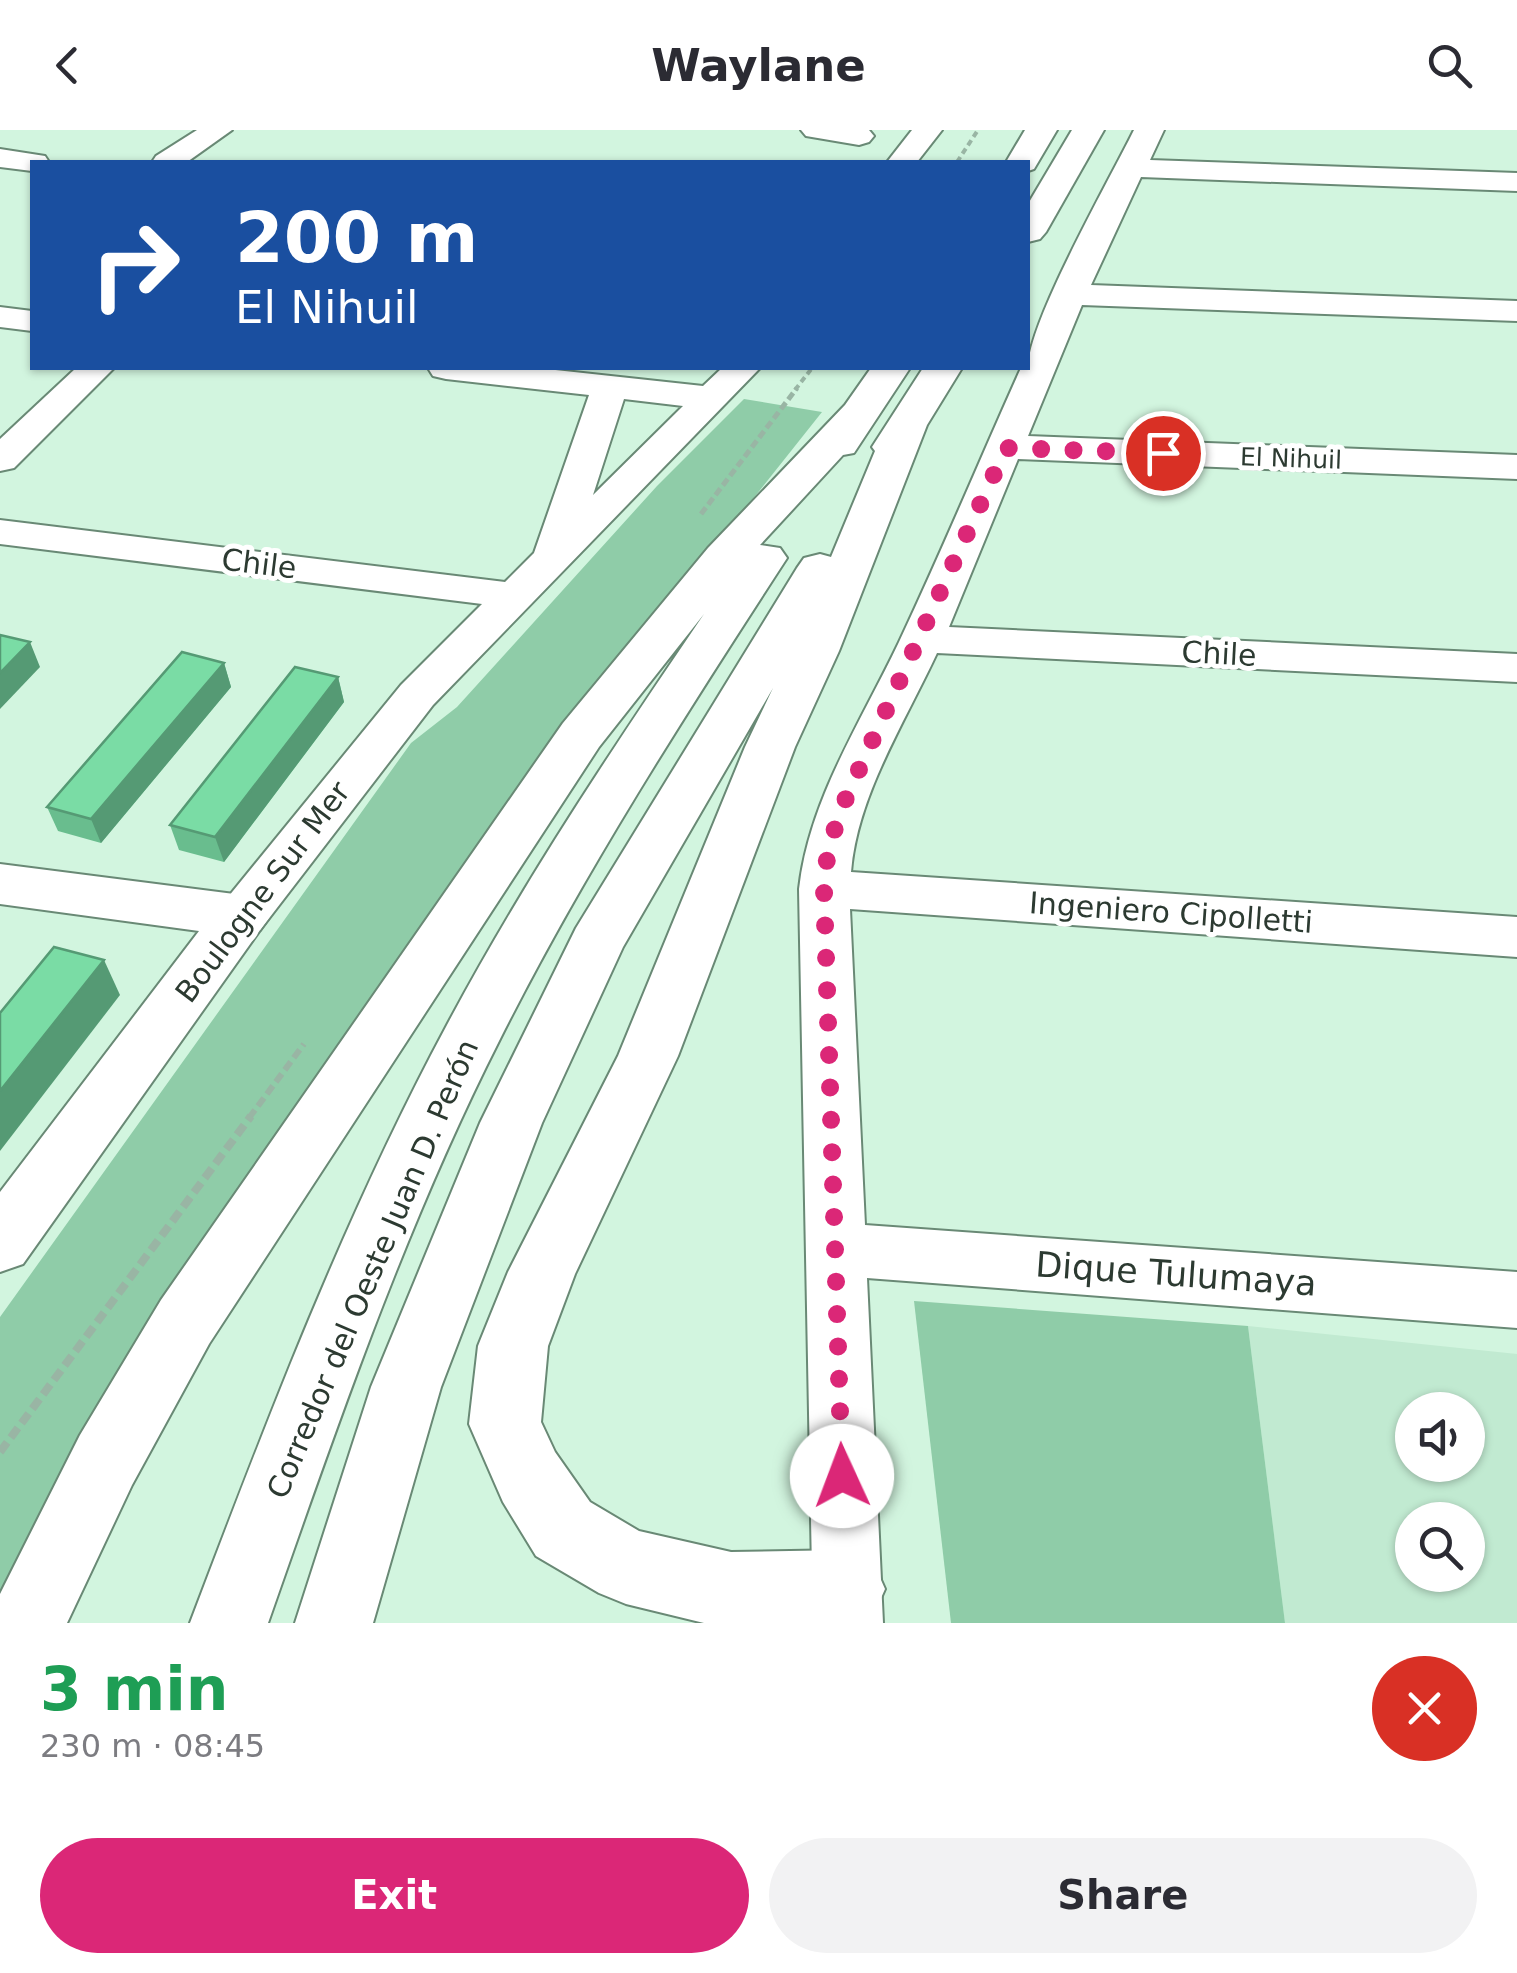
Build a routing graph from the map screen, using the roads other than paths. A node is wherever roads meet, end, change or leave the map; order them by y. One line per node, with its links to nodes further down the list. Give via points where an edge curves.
1 (216, 130): 9 (street)
2 (816, 130): 6 (street)
3 (927, 130): 11 (street)
4 (1041, 130): 12 (main road)
5 (1088, 130): 15 (main road)
6 (861, 133): 10 (street)
7 (1140, 149): 14 (street); 16 (street)
8 (0, 158): 13 (street)
9 (170, 160)
10 (837, 160)
11 (904, 160)
12 (1023, 160)
13 (30, 162)
14 (1517, 182)
15 (1030, 229)
16 (1070, 294): 17 (street); 26 (street)
17 (1517, 311)
18 (0, 318): 19 (street)
19 (30, 321)
20 (94, 370): 27 (street)
21 (464, 370): 23 (street)
22 (740, 370): 25 (street, Boulogne Sur Mer)
23 (610, 386): 25 (street); 30 (street, Boulogne Sur Mer)
24 (900, 392): 40 (main road, via 815,651 748,799 648,1056 542,1272 514,1346 504,1424 563,1529 626,1566 731,1591); 41 (main road, via 724,558 581,736 185,1322 106,1460); 42 (main road, Corredor del Oeste Juan D. Perón, via 586,829 468,1041 315,1392); 43 (main road, via 596,943 476,1204 406,1387)
25 (712, 398): 30 (street, Boulogne Sur Mer)
26 (1006, 448): 28 (street, El Nihuil); 31 (street)
27 (0, 460)
28 (1517, 467)
29 (0, 532): 30 (street, Chile)
30 (534, 579): 35 (street, Boulogne Sur Mer, via 401,713)
31 (922, 639): 32 (street, Chile); 34 (street, via 846,798 828,848)
32 (1517, 668)
33 (0, 884): 35 (main road)
34 (824, 890): 36 (street, Ingeniero Cipolletti); 38 (street)
35 (242, 916): 37 (main road, Boulogne Sur Mer)
36 (1517, 937)
37 (0, 1244)
38 (834, 1248): 39 (street, Dique Tulumaya); 40 (street)
39 (1517, 1300)
40 (847, 1606)
41 (26, 1623)
42 (229, 1623)
43 (334, 1623)

